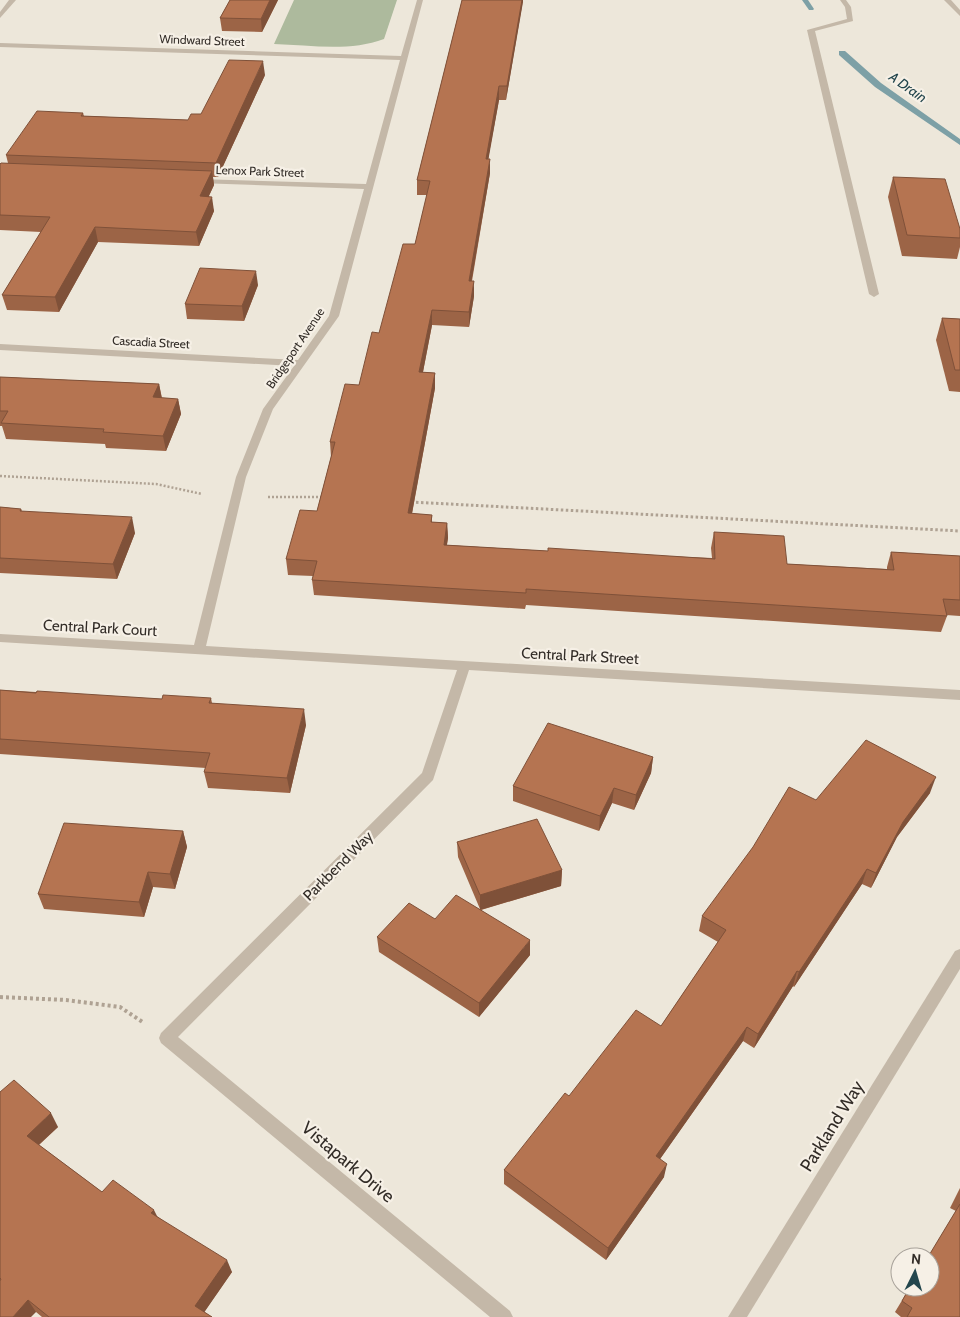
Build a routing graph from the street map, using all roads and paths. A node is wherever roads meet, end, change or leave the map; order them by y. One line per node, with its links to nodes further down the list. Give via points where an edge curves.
1 (13, 0): 6 (street)
2 (420, 0): 8 (street, Bridgeport Avenue)
3 (843, 0): 11 (street, via 851,20 811,30)
4 (947, 0): 5 (street)
5 (960, 14)
6 (0, 16)
7 (0, 45): 8 (street, Windward Street)
8 (404, 58): 10 (street, Bridgeport Avenue)
9 (190, 180): 10 (street, Lenox Park Street)
10 (369, 187): 13 (street, Bridgeport Avenue, via 334,316)
11 (874, 294)
12 (0, 347): 13 (street, Cascadia Street)
13 (301, 362): 21 (street, Bridgeport Avenue, via 268,409 241,477)
14 (0, 476): 15 (path, via 156,484)
15 (202, 494)
16 (268, 497): 17 (path)
17 (334, 498)
18 (404, 502): 19 (path)
19 (960, 531)
20 (0, 638): 21 (street, Central Park Court)
21 (199, 650): 22 (street, Central Park Street)
22 (465, 666): 23 (street, Central Park Street); 26 (street, Parkbend Way, via 428,776)
23 (960, 695)
24 (960, 956): 28 (street, Parkland Way)
25 (0, 997): 26 (path, via 120,1007)
26 (167, 1038): 27 (street, Vistapark Drive)
27 (504, 1317)
28 (737, 1317)

